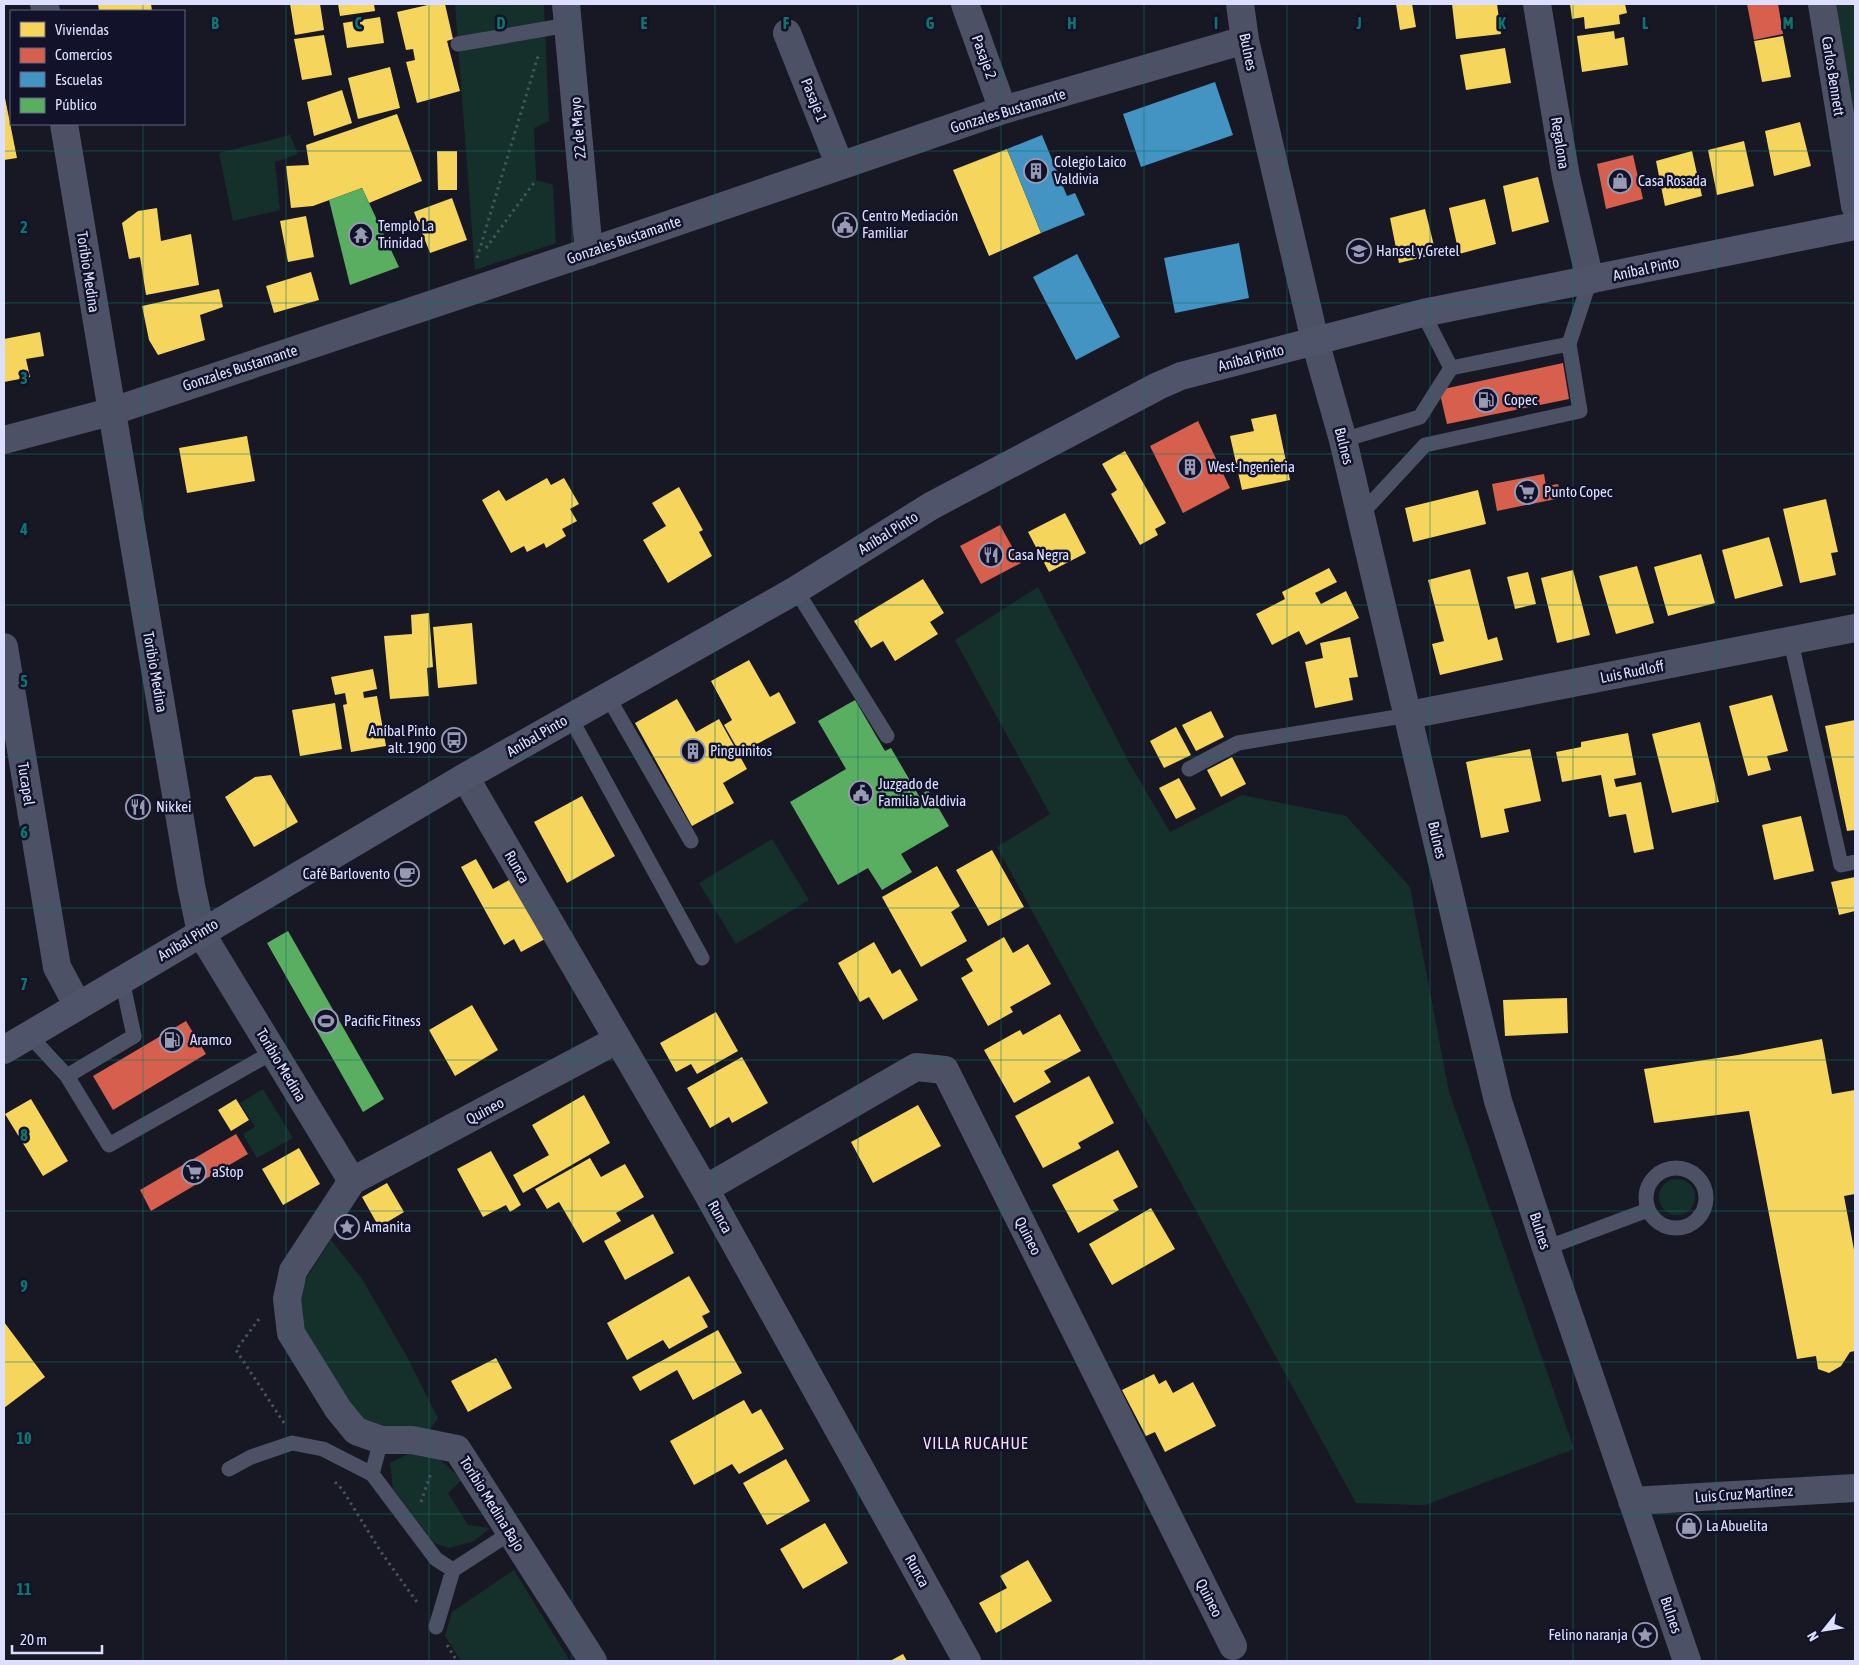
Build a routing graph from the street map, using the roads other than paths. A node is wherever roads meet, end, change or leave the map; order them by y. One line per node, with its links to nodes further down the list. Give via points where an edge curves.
1 (965, 4): 9 (street, Pasaje 2)
2 (1240, 4): 7 (street, Bulnes)
3 (1537, 4): 15 (street, Regalona, via 1566,177)
4 (1822, 4): 12 (street, Carlos Bennett)
5 (560, 19): 8 (lane); 14 (street, 22 de Mayo)
6 (787, 33): 11 (street, Pasaje 1)
7 (1245, 40): 9 (street, Gonzales Bustamante); 17 (street, Bulnes)
8 (458, 44)
9 (1003, 110): 11 (street, Gonzales Bustamante)
10 (64, 125): 20 (street, Toribio Medina)
11 (840, 166): 14 (street, Gonzales Bustamante)
12 (1855, 206)
13 (1855, 226): 15 (main road, Aníbal Pinto)
14 (589, 252): 20 (street, Gonzales Bustamante)
15 (1590, 280): 16 (main road, Aníbal Pinto); 18 (lane)
16 (1422, 313): 17 (main road, Aníbal Pinto); 19 (lane)
17 (1315, 340): 22 (street, Bulnes); 24 (main road, Aníbal Pinto, via 1181,376 1158,386 931,506)
18 (1569, 344): 19 (lane); 23 (lane, via 1580,410 1425,445)
19 (1451, 368): 22 (lane, via 1420,417)
20 (110, 412): 21 (street, Gonzales Bustamante); 36 (street, Toribio Medina)
21 (4, 440)
22 (1343, 440): 23 (street, Bulnes)
23 (1361, 514): 29 (street, Bulnes)
24 (796, 590): 28 (main road, Aníbal Pinto); 31 (lane)
25 (1855, 628): 26 (street, Luis Rudloff)
26 (1791, 642): 29 (street, Luis Rudloff); 35 (lane, via 1841,865)
27 (4, 647): 39 (street, Tucapel, via 57,967)
28 (608, 697): 30 (main road, Aníbal Pinto); 34 (lane)
29 (1409, 716): 32 (lane, via 1238,743); 48 (street, Bulnes, via 1498,1101)
30 (570, 718): 33 (main road, Aníbal Pinto); 37 (lane)
31 (887, 736)
32 (1189, 769)
33 (465, 777): 36 (main road, Aníbal Pinto); 41 (street, Runca)
34 (692, 842)
35 (1855, 862)
36 (201, 933): 38 (main road, Aníbal Pinto); 43 (street, Toribio Medina)
37 (702, 958)
38 (122, 980): 39 (main road, Aníbal Pinto); 44 (lane, via 134,1036)
39 (78, 1006): 40 (main road, Aníbal Pinto)
40 (29, 1035): 42 (main road, Aníbal Pinto); 44 (lane)
41 (617, 1040): 45 (street, Quineo); 46 (street, Runca)
42 (4, 1050)
43 (273, 1052): 44 (lane, via 109,1144); 45 (street, Toribio Medina)
44 (67, 1076)
45 (352, 1181): 49 (street, Toribio Medina Bajo, via 293,1271 287,1299 291,1333 338,1409 356,1431)
46 (704, 1189): 57 (street, Quineo, via 916,1067 944,1070); 59 (street, Runca)
47 (1648, 1210): 47 (lane, via 1646,1190 1657,1174 1666,1169 1685,1168 1701,1180 1706,1190 1707,1200 1702,1214 1691,1225 1681,1228 1661,1225); 48 (lane)
48 (1546, 1248): 53 (street, Bulnes)
49 (381, 1440): 51 (lane); 54 (street, Toribio Medina Bajo, via 412,1440 457,1449)
50 (229, 1469): 51 (lane, via 251,1457 292,1444 323,1450)
51 (372, 1474): 55 (lane, via 436,1559)
52 (1855, 1488): 53 (street, Luis Cruz Martínez)
53 (1632, 1501): 60 (street, Bulnes)
54 (510, 1533): 55 (lane); 58 (street, Toribio Medina Bajo)
55 (453, 1570): 56 (lane)
56 (436, 1627)
57 (1233, 1646)
58 (594, 1661)
59 (967, 1661)
60 (1687, 1661)

